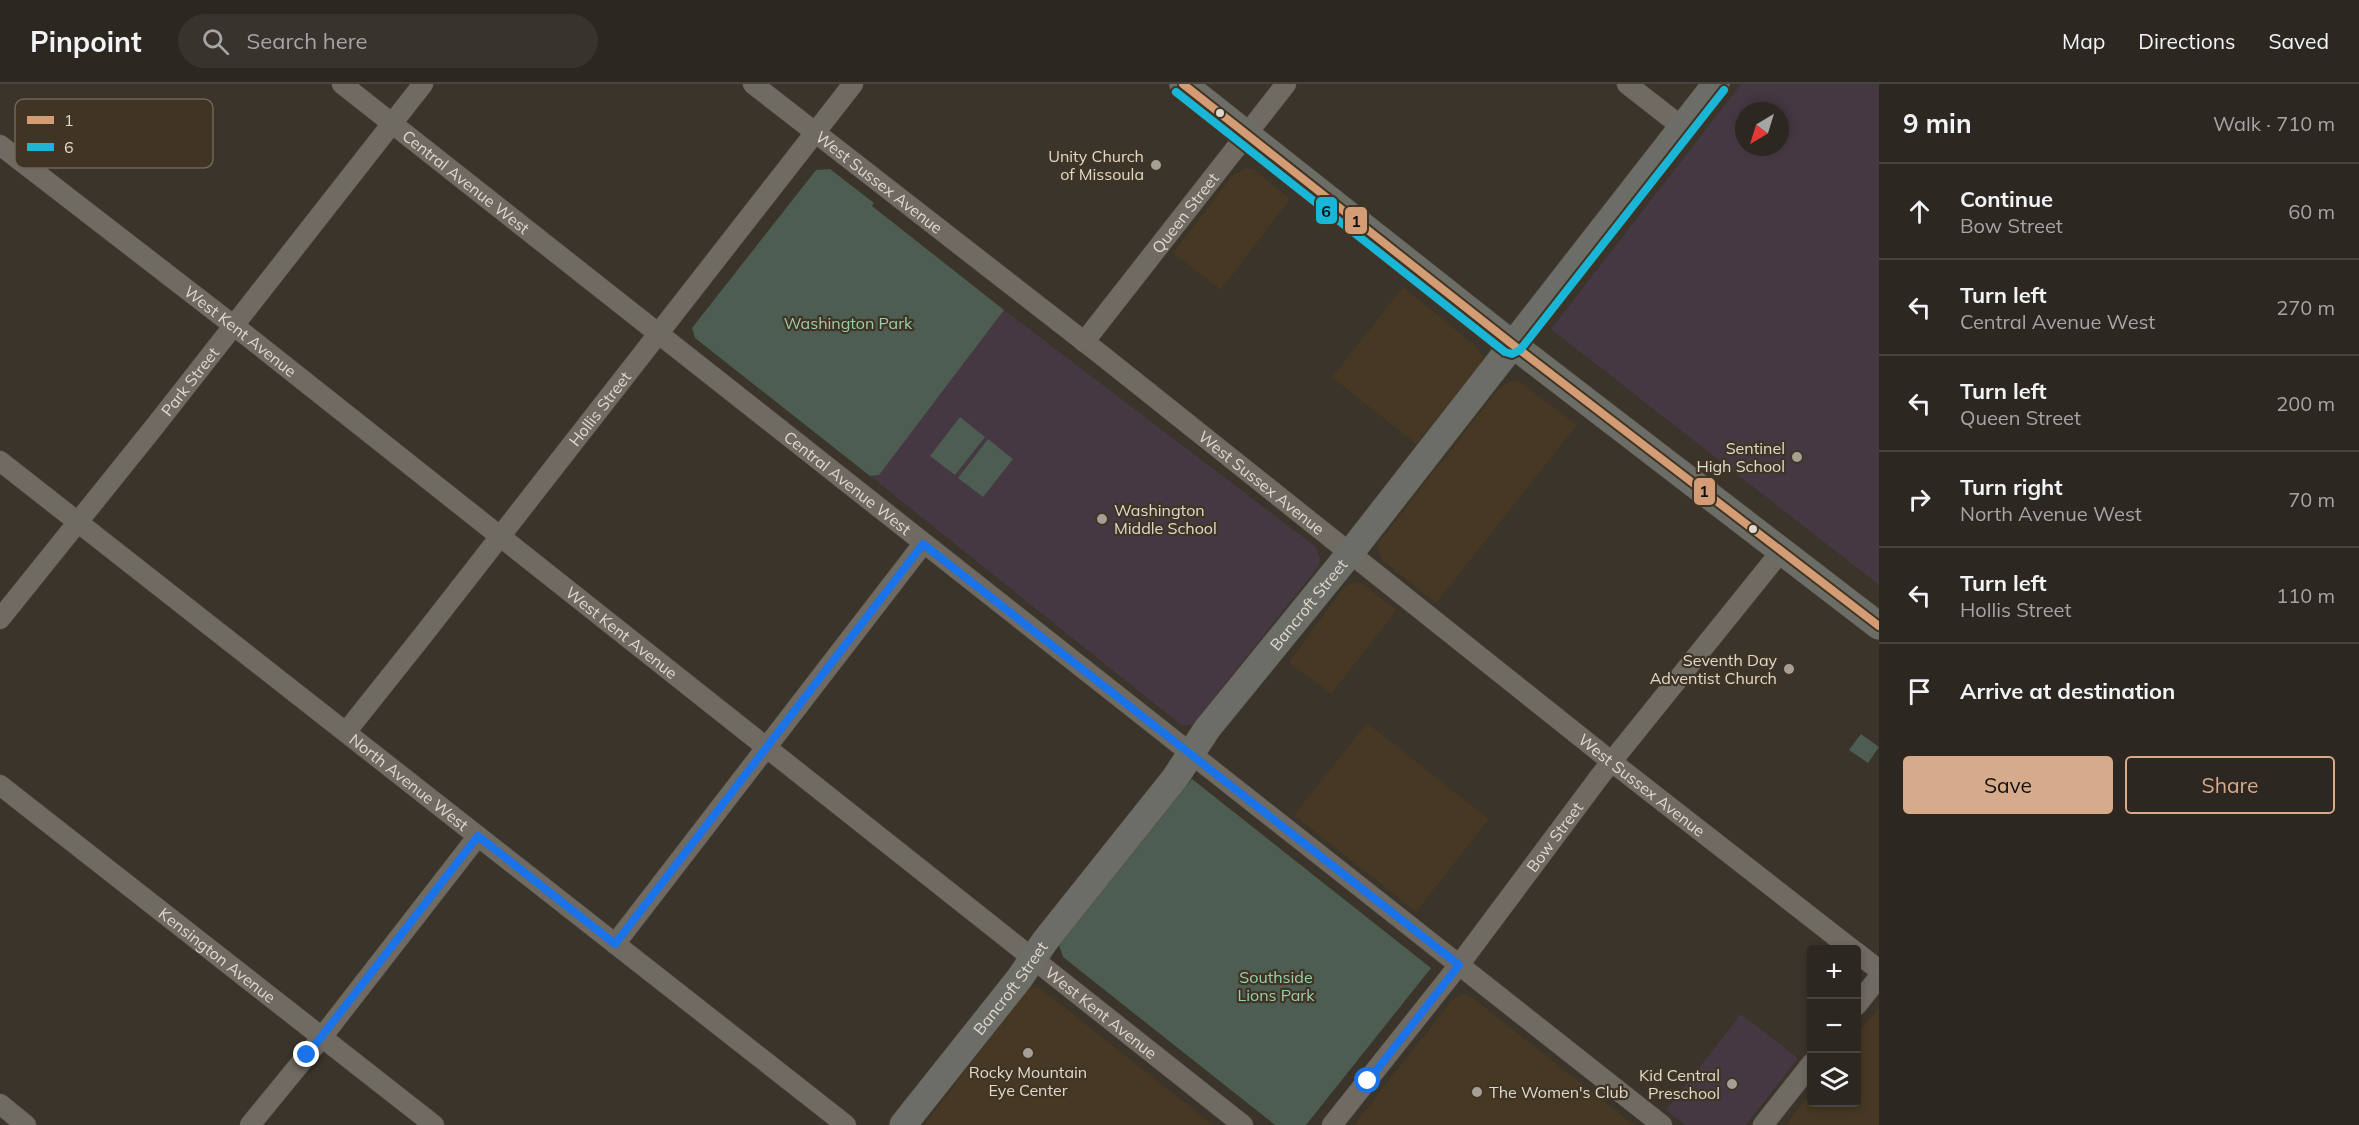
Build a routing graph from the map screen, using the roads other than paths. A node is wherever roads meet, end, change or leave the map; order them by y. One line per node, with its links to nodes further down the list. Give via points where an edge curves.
1 (342, 84): 9 (street, Central Avenue West)
2 (423, 84): 9 (street, Park Street)
3 (753, 84): 11 (street, West Sussex Avenue)
4 (853, 84): 11 (street, Hollis Street)
5 (1184, 84): 12 (street)
6 (1286, 84): 12 (street, Queen Street)
7 (1627, 84): 10 (street)
8 (1716, 84): 10 (street, Bancroft Street)
9 (391, 123): 16 (street, Park Street); 17 (street, Central Avenue West)
10 (1682, 127): 19 (street, Bancroft Street)
11 (814, 133): 17 (street, Hollis Street); 18 (street, West Sussex Avenue)
12 (1247, 134): 18 (street, Queen Street); 19 (street)
13 (0, 145): 14 (street, West Kent Avenue)
14 (15, 157)
15 (30, 168): 16 (street, West Kent Avenue)
16 (233, 325): 21 (street, Park Street); 22 (street, West Kent Avenue)
17 (657, 333): 22 (street, Hollis Street); 23 (street, Central Avenue West)
18 (1084, 342): 25 (street, West Sussex Avenue)
19 (1512, 344): 24 (street); 25 (street, Bancroft Street)
20 (0, 461): 21 (street, North Avenue West)
21 (77, 522): 26 (street, Park Street); 28 (street, North Avenue West)
22 (500, 537): 28 (street, Hollis Street); 29 (street, West Kent Avenue)
23 (923, 544): 29 (street); 30 (street, Central Avenue West)
24 (1782, 550): 27 (street); 31 (street, Bow Street)
25 (1351, 552): 30 (street, Bancroft Street); 31 (street, West Sussex Avenue)
26 (0, 618)
27 (1879, 626)
28 (346, 732): 33 (street, North Avenue West)
29 (768, 748): 34 (street); 37 (street, West Kent Avenue)
30 (1190, 753): 37 (street, Bancroft Street, via 1175,778); 38 (street, Central Avenue West)
31 (1612, 762): 35 (street, West Sussex Avenue); 38 (street, Bow Street)
32 (0, 785): 42 (street, Kensington Avenue)
33 (478, 836): 34 (street, North Avenue West); 42 (street)
34 (615, 944): 48 (street, North Avenue West)
35 (1847, 945)
36 (1861, 956): 39 (street, West Sussex Avenue)
37 (1033, 961): 49 (street, Bancroft Street); 50 (street, West Kent Avenue)
38 (1459, 965): 51 (street, Bow Street); 52 (street, Central Avenue West)
39 (1879, 970)
40 (1879, 977): 41 (street)
41 (1861, 1001)
42 (322, 1037): 46 (street); 47 (street, Kensington Avenue)
43 (1807, 1070): 53 (street)
44 (0, 1104): 45 (street)
45 (26, 1125)
46 (250, 1125)
47 (434, 1125)
48 (846, 1125)
49 (903, 1125)
50 (1243, 1125)
51 (1332, 1125)
52 (1662, 1125)
53 (1763, 1125)

